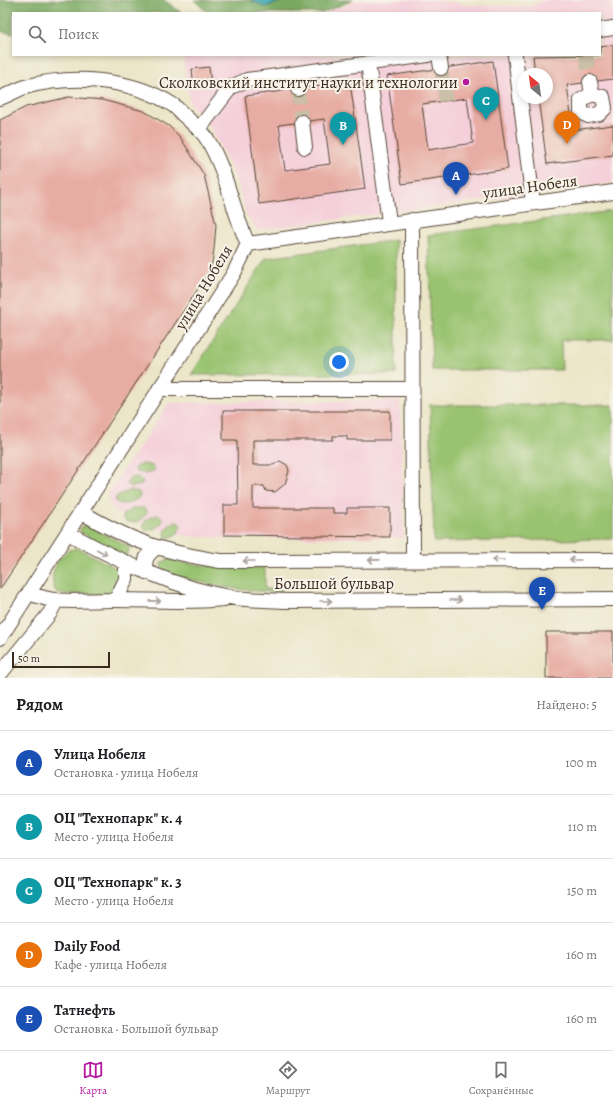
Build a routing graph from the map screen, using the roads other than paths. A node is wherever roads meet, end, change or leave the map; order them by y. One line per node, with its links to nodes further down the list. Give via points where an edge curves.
1 (613, 28): 2 (street)
2 (601, 30)
3 (420, 56): 5 (street)
4 (515, 56): 13 (street)
5 (368, 63): 6 (street); 15 (street)
6 (296, 74): 7 (street); 10 (street, via 247,80 231,87)
7 (298, 89)
8 (0, 98): 10 (street, via 24,88 53,82 82,80 128,86 174,105)
9 (302, 122): 11 (street)
10 (198, 129): 16 (street, via 207,138 219,162 239,226)
11 (305, 147)
12 (613, 192): 13 (street, улица Нобеля)
13 (533, 203): 14 (street, улица Нобеля)
14 (412, 220): 15 (street, улица Нобеля); 18 (street)
15 (389, 222): 16 (street, улица Нобеля)
16 (248, 244): 17 (street, улица Нобеля, via 234,272)
17 (159, 389): 18 (street); 19 (street, улица Нобеля)
18 (412, 389): 22 (street)
19 (81, 512): 20 (street, улица Нобеля); 21 (street, Большой бульвар, via 113,531)
20 (68, 533): 24 (street, Большой бульвар, one-way to 24); 26 (street, улица Нобеля)
21 (156, 548): 22 (street, Большой бульвар, one-way to 21, via 220,561); 25 (street, via 147,554 144,562)
22 (413, 560): 23 (street, Большой бульвар, one-way to 22)
23 (613, 560)
24 (126, 564): 25 (street, Большой бульвар); 29 (street, via 126,579)
25 (146, 572): 27 (street, Большой бульвар, via 179,584)
26 (30, 593): 30 (street); 31 (street, улица Нобеля)
27 (236, 598): 28 (street, Большой бульвар, one-way to 28, via 287,601); 29 (street, one-way to 27, via 196,602)
28 (613, 599)
29 (116, 600): 30 (street)
30 (56, 601): 32 (street, via 50,613)
31 (0, 638)
32 (0, 674)

